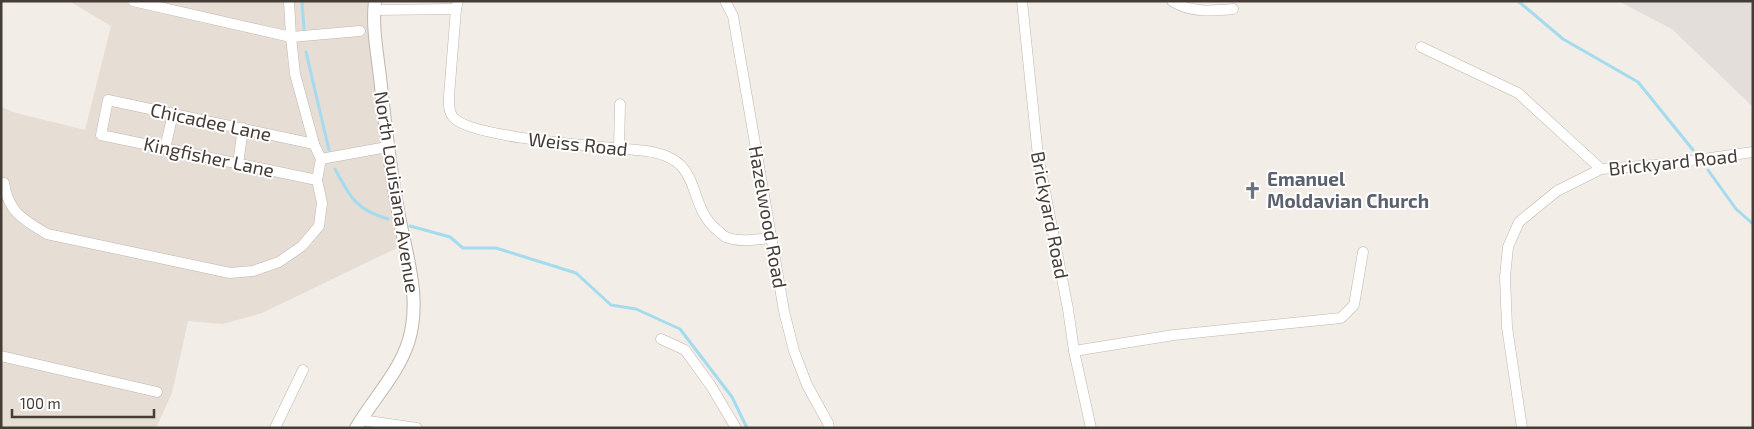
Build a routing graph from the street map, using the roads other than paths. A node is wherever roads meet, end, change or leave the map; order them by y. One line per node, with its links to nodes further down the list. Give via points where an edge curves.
1 (133, 1): 10 (street)
2 (289, 1): 10 (street)
3 (725, 1): 26 (street, Hazelwood Road, via 733,16)
4 (1022, 1): 29 (street, Brickyard Road, via 1038,156)
5 (1172, 1): 8 (street, via 1198,10)
6 (457, 5): 7 (street); 19 (street, Weiss Road, via 449,96 449,110 454,119 472,128 520,138)
7 (375, 6): 17 (street, North Louisiana Avenue)
8 (1233, 9)
9 (360, 31): 10 (street)
10 (291, 37): 16 (street, via 295,74)
11 (1421, 47): 23 (street, via 1518,93)
12 (620, 104): 19 (street)
13 (173, 114): 14 (street, Chicadee Lane); 15 (street, Chicadee Lane, via 108,100); 18 (street)
14 (242, 128): 16 (street, Chicadee Lane); 22 (street)
15 (101, 136): 18 (street, Kingfisher Lane)
16 (314, 144): 21 (street)
17 (387, 147): 21 (street); 33 (street, North Louisiana Avenue, via 412,272 414,311 401,360)
18 (165, 148): 22 (street, Kingfisher Lane)
19 (619, 148): 26 (street, Weiss Road, via 664,154 686,169 709,223 726,237 742,241)
20 (1753, 152): 23 (street, Brickyard Road)
21 (321, 159): 24 (street)
22 (238, 164): 24 (street, Kingfisher Lane)
23 (1601, 169): 39 (street, Brickyard Road, via 1557,191 1519,222 1508,247 1505,278 1507,327)
24 (317, 180): 25 (street, via 322,203 319,226 302,246 279,262 253,271 230,273 47,234 21,218 6,197)
25 (4, 183)
26 (771, 238): 37 (street, Hazelwood Road, via 794,351)
27 (1363, 252): 29 (street, via 1354,305 1341,318 1174,335)
28 (661, 339): 36 (street, via 685,350)
29 (1074, 351): 38 (street, Brickyard Road)
30 (1, 356): 32 (street)
31 (303, 370): 34 (street)
32 (157, 392)
33 (358, 424): 35 (street)
34 (275, 428)
35 (417, 428)
36 (736, 428)
37 (829, 428)
38 (1091, 428)
39 (1522, 428)

